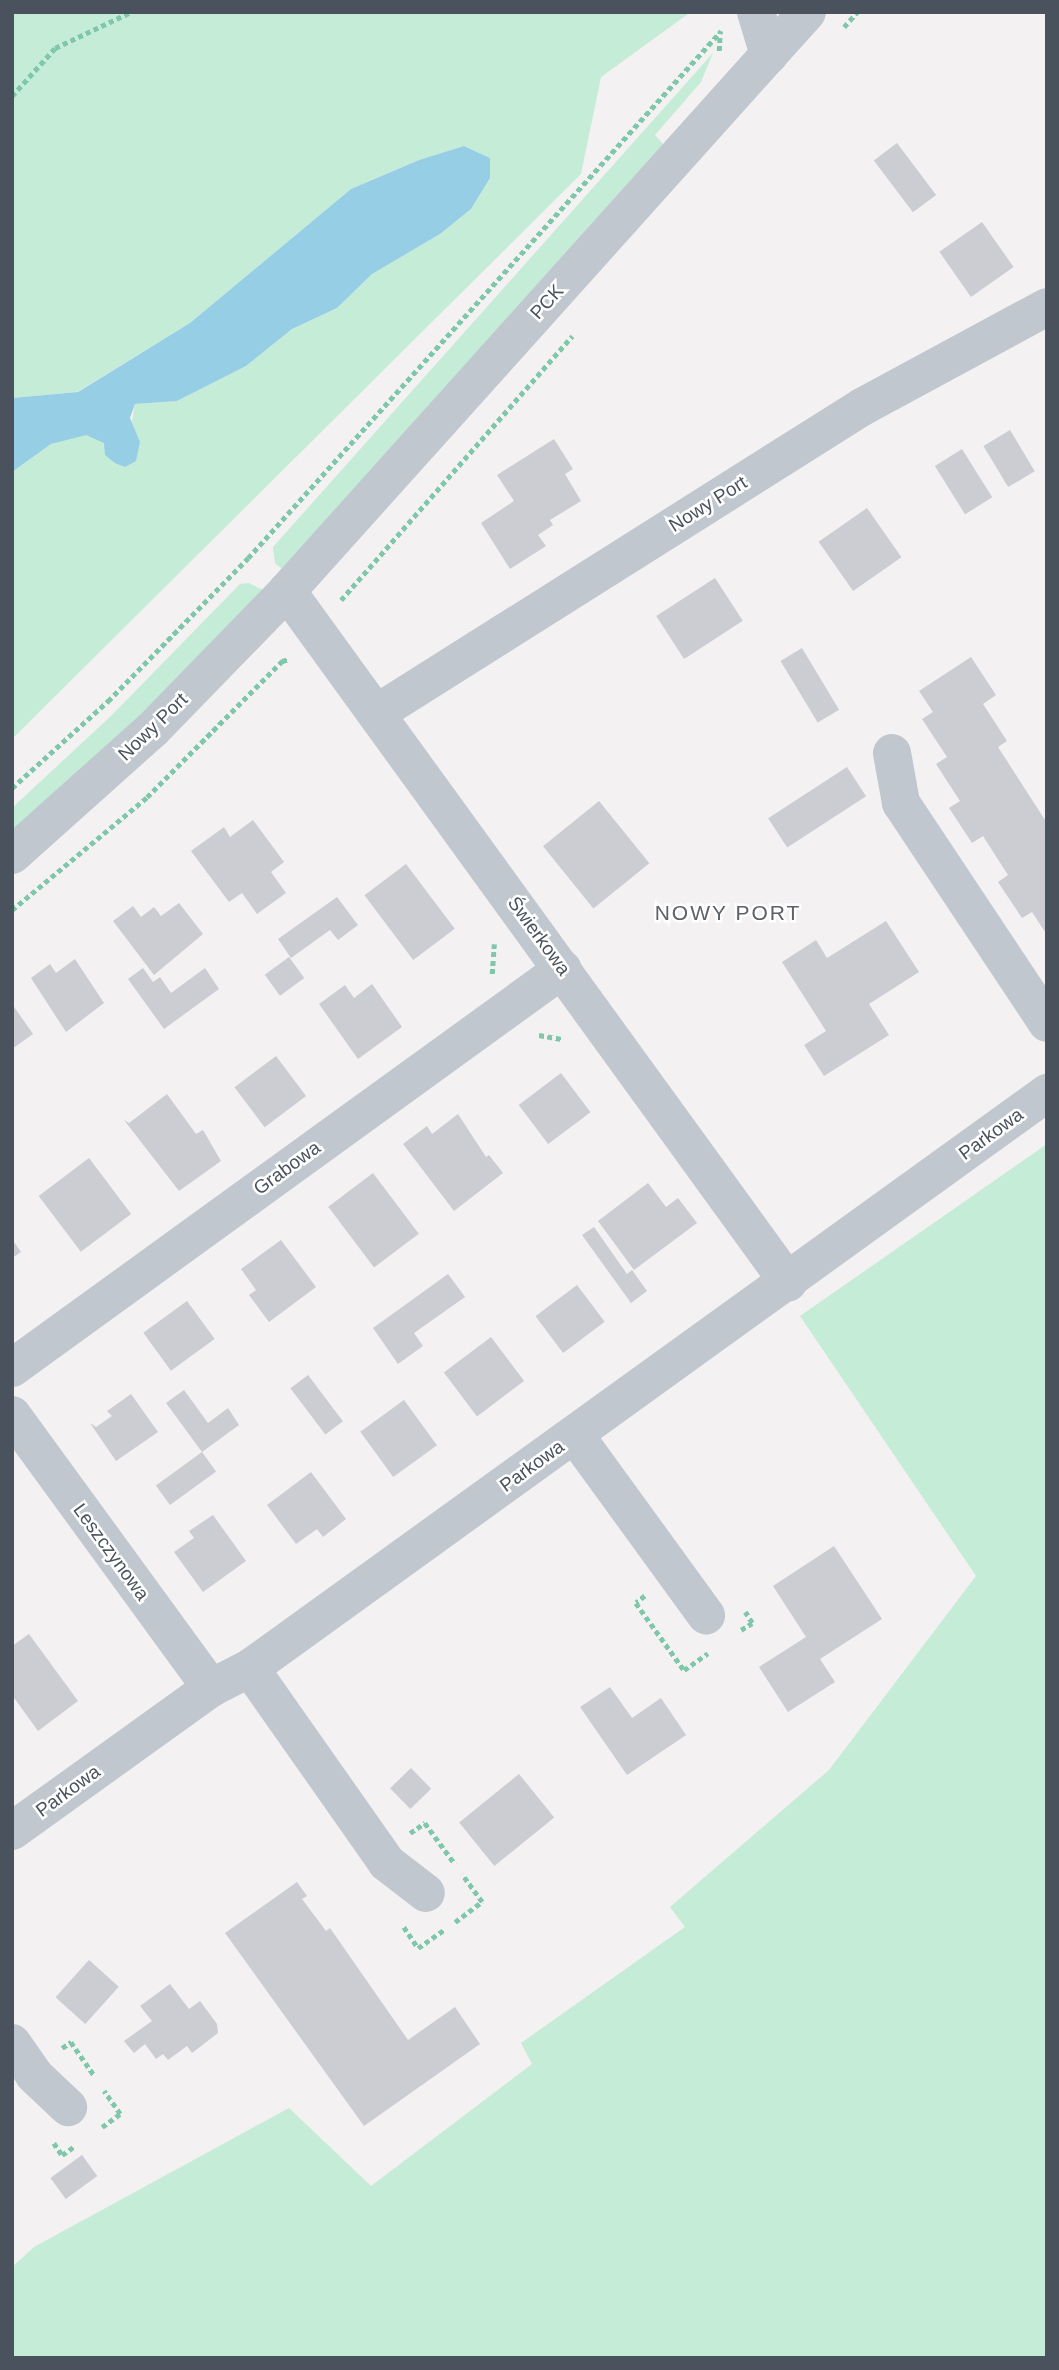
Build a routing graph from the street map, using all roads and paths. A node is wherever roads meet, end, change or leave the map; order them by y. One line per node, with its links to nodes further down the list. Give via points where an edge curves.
1 (131, 12): 5 (path, via 55,48)
2 (807, 12): 4 (street, PCK)
3 (742, 17): 4 (street); 11 (path, via 248,558 108,701)
4 (769, 55): 7 (street, PCK)
5 (12, 96)
6 (1047, 307): 9 (street, Nowy Port, via 862,407)
7 (287, 591): 9 (street, Świerkowa); 12 (street, Nowy Port, via 153,729)
8 (294, 658): 13 (path, via 282,661 147,797)
9 (377, 713): 15 (street, Świerkowa)
10 (892, 753): 17 (street, via 901,803)
11 (12, 788)
12 (12, 855)
13 (12, 910)
14 (495, 935): 16 (path, via 491,989)
15 (563, 969): 16 (street, Grabowa); 20 (street, Świerkowa)
16 (506, 1009): 18 (path, via 523,1032); 21 (street, Grabowa)
17 (1047, 1023)
18 (571, 1040)
19 (1047, 1093): 20 (street, Parkowa)
20 (788, 1282): 23 (street, Parkowa)
21 (12, 1368)
22 (12, 1415): 27 (street, Leszczynowa)
23 (575, 1435): 25 (street); 26 (street, Parkowa)
24 (652, 1591): 25 (path, via 636,1603 684,1670)
25 (722, 1625): 25 (path, via 752,1623)
26 (250, 1668): 27 (street, Parkowa); 30 (street, via 387,1863)
27 (211, 1688): 28 (street, Parkowa)
28 (12, 1831)
29 (399, 1840): 31 (path, via 425,1823 482,1902 418,1948)
30 (426, 1893)
31 (395, 1914)
32 (12, 2043): 33 (street, via 34,2075)
33 (68, 2107)

